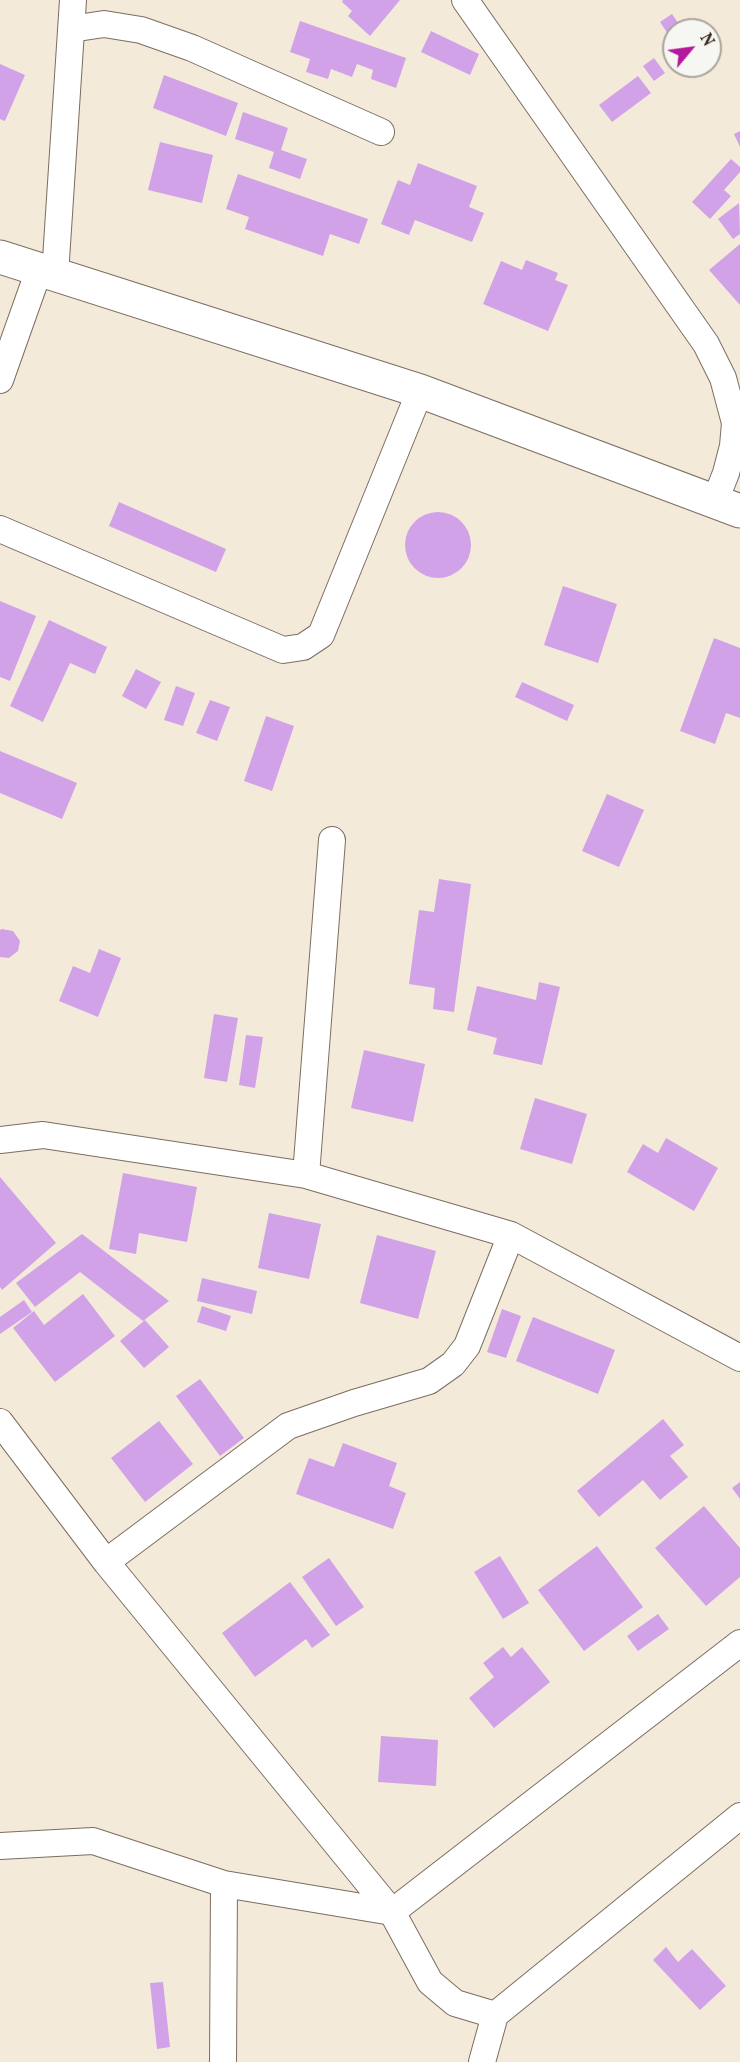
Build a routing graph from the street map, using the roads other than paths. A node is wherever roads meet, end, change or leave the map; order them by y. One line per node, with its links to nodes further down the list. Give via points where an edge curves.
1 (73, 0): 3 (street)
2 (465, 0): 9 (street, via 706,344 723,378 735,423 726,473)
3 (71, 29): 4 (street, via 104,24 141,30 182,44); 6 (street)
4 (381, 132)
5 (0, 257): 6 (highway)
6 (47, 273): 7 (street); 8 (highway)
7 (0, 380)
8 (420, 391): 9 (highway); 10 (street, via 321,634 303,647 283,650)
9 (728, 506)
10 (0, 529)
11 (332, 840): 13 (street)
12 (0, 1140): 13 (street, via 44,1135)
13 (306, 1176): 14 (street)
14 (511, 1235): 15 (street); 17 (street, via 467,1346 453,1364 429,1381 288,1426)
15 (740, 1358)
16 (0, 1422): 17 (street)
17 (106, 1562): 22 (street)
18 (740, 1643): 22 (street)
19 (740, 1816): 23 (street)
20 (0, 1846): 21 (street, via 93,1841)
21 (224, 1884): 22 (street); 24 (street)
22 (392, 1912): 23 (street, via 430,1982 455,2003)
23 (495, 2014): 25 (street)
24 (224, 2062)
25 (482, 2062)

